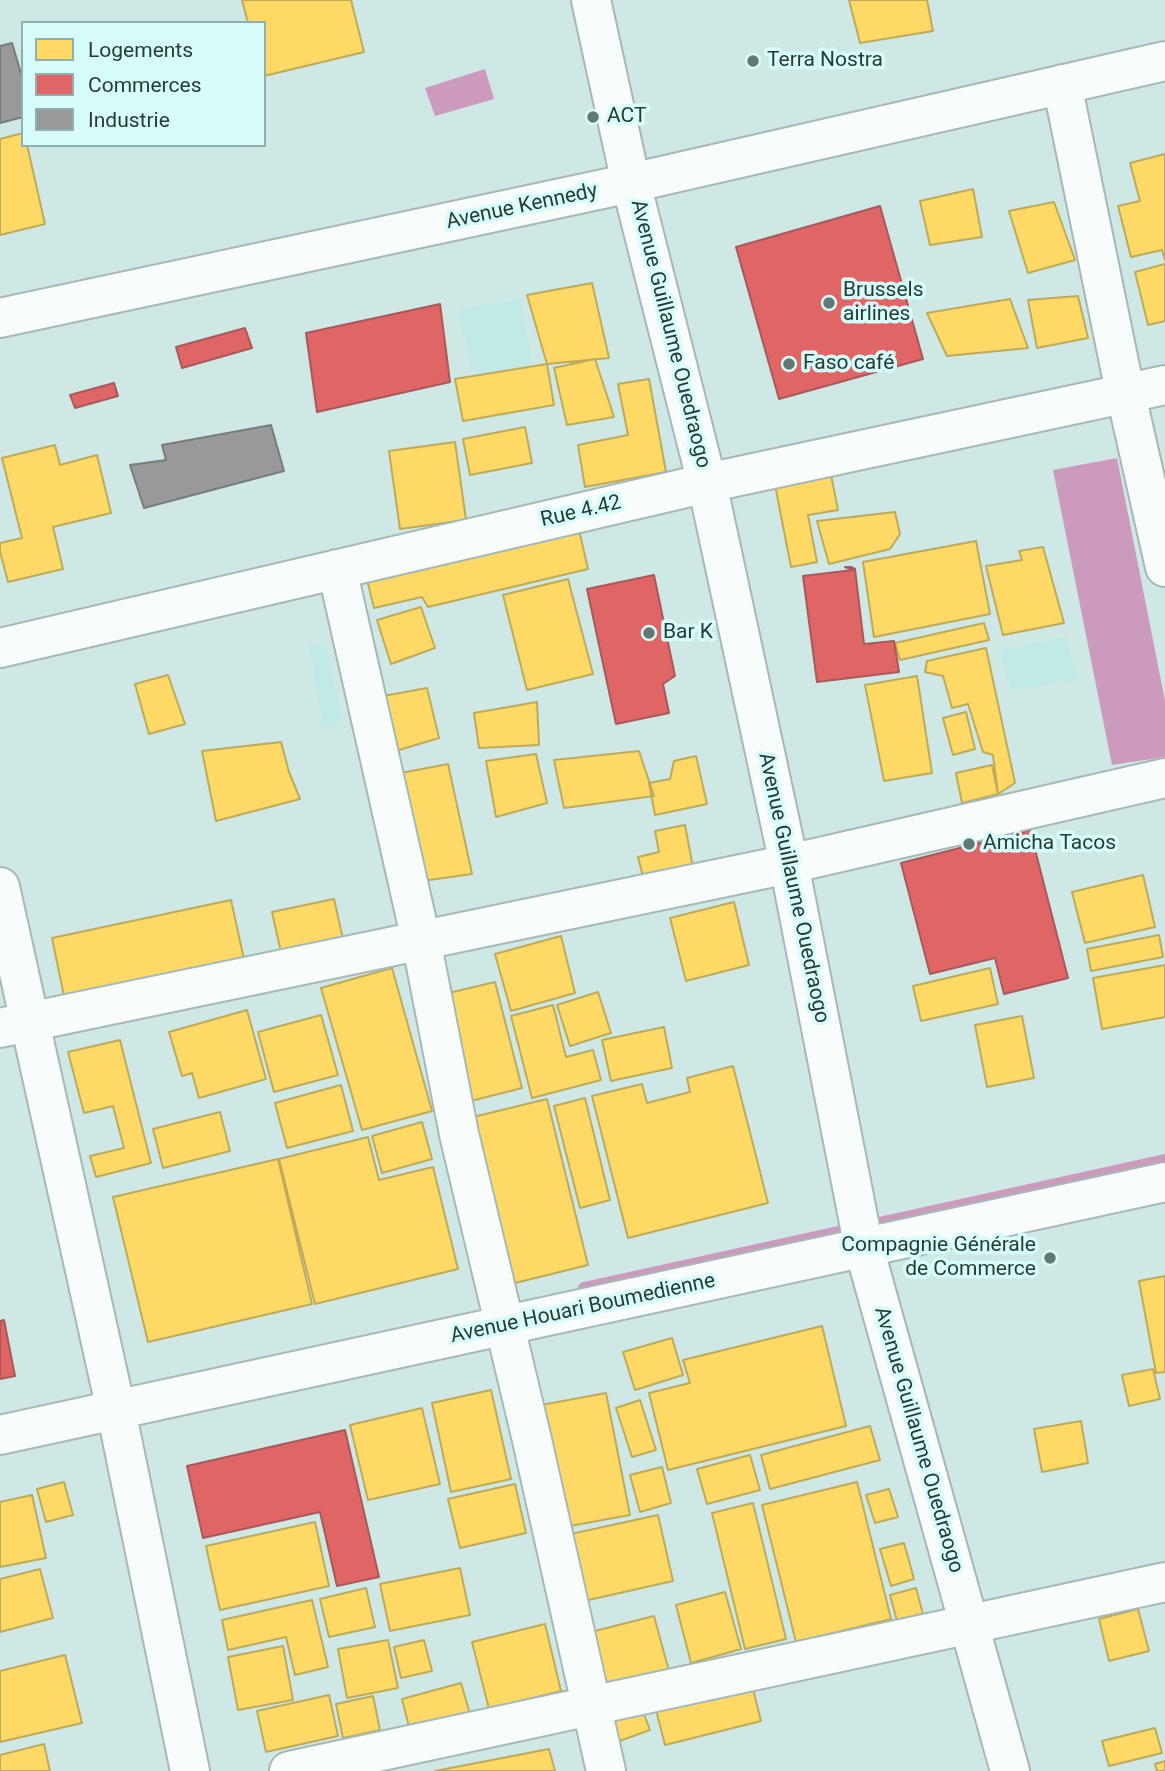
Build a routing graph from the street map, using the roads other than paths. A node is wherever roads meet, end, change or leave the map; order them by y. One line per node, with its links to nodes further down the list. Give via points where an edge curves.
1 (591, 0): 4 (street, Avenue Guillaume Ouedraogo)
2 (1165, 61): 3 (street, Avenue Kennedy)
3 (1062, 84): 4 (street, Avenue Kennedy); 7 (street)
4 (631, 183): 5 (street, Avenue Kennedy); 8 (street, Avenue Guillaume Ouedraogo)
5 (0, 318)
6 (1165, 386): 7 (street, Rue 4.42)
7 (1126, 394): 8 (street, Rue 4.42); 9 (street)
8 (707, 483): 10 (street, Rue 4.42); 13 (street, Avenue Guillaume Ouedraogo)
9 (1165, 567)
10 (337, 569): 11 (street, Rue 4.42); 15 (street)
11 (0, 648)
12 (1165, 778): 13 (street)
13 (789, 864): 15 (street); 18 (street, Avenue Guillaume Ouedraogo)
14 (0, 887): 16 (street)
15 (421, 940): 16 (street); 19 (street, via 459,1134)
16 (15, 1024): 20 (street)
17 (1165, 1182): 18 (street, Avenue Houari Boumedienne)
18 (864, 1248): 19 (street, Avenue Houari Boumedienne); 23 (street, Avenue Guillaume Ouedraogo)
19 (504, 1326): 20 (street, Avenue Houari Boumedienne); 24 (street)
20 (116, 1410): 21 (street, Avenue Houari Boumedienne); 25 (street)
21 (0, 1435)
22 (1165, 1582): 23 (street)
23 (969, 1623): 24 (street); 28 (street, Avenue Guillaume Ouedraogo)
24 (591, 1706): 26 (street); 27 (street)
25 (190, 1771)
26 (289, 1771)
27 (606, 1771)
28 (1010, 1771)

